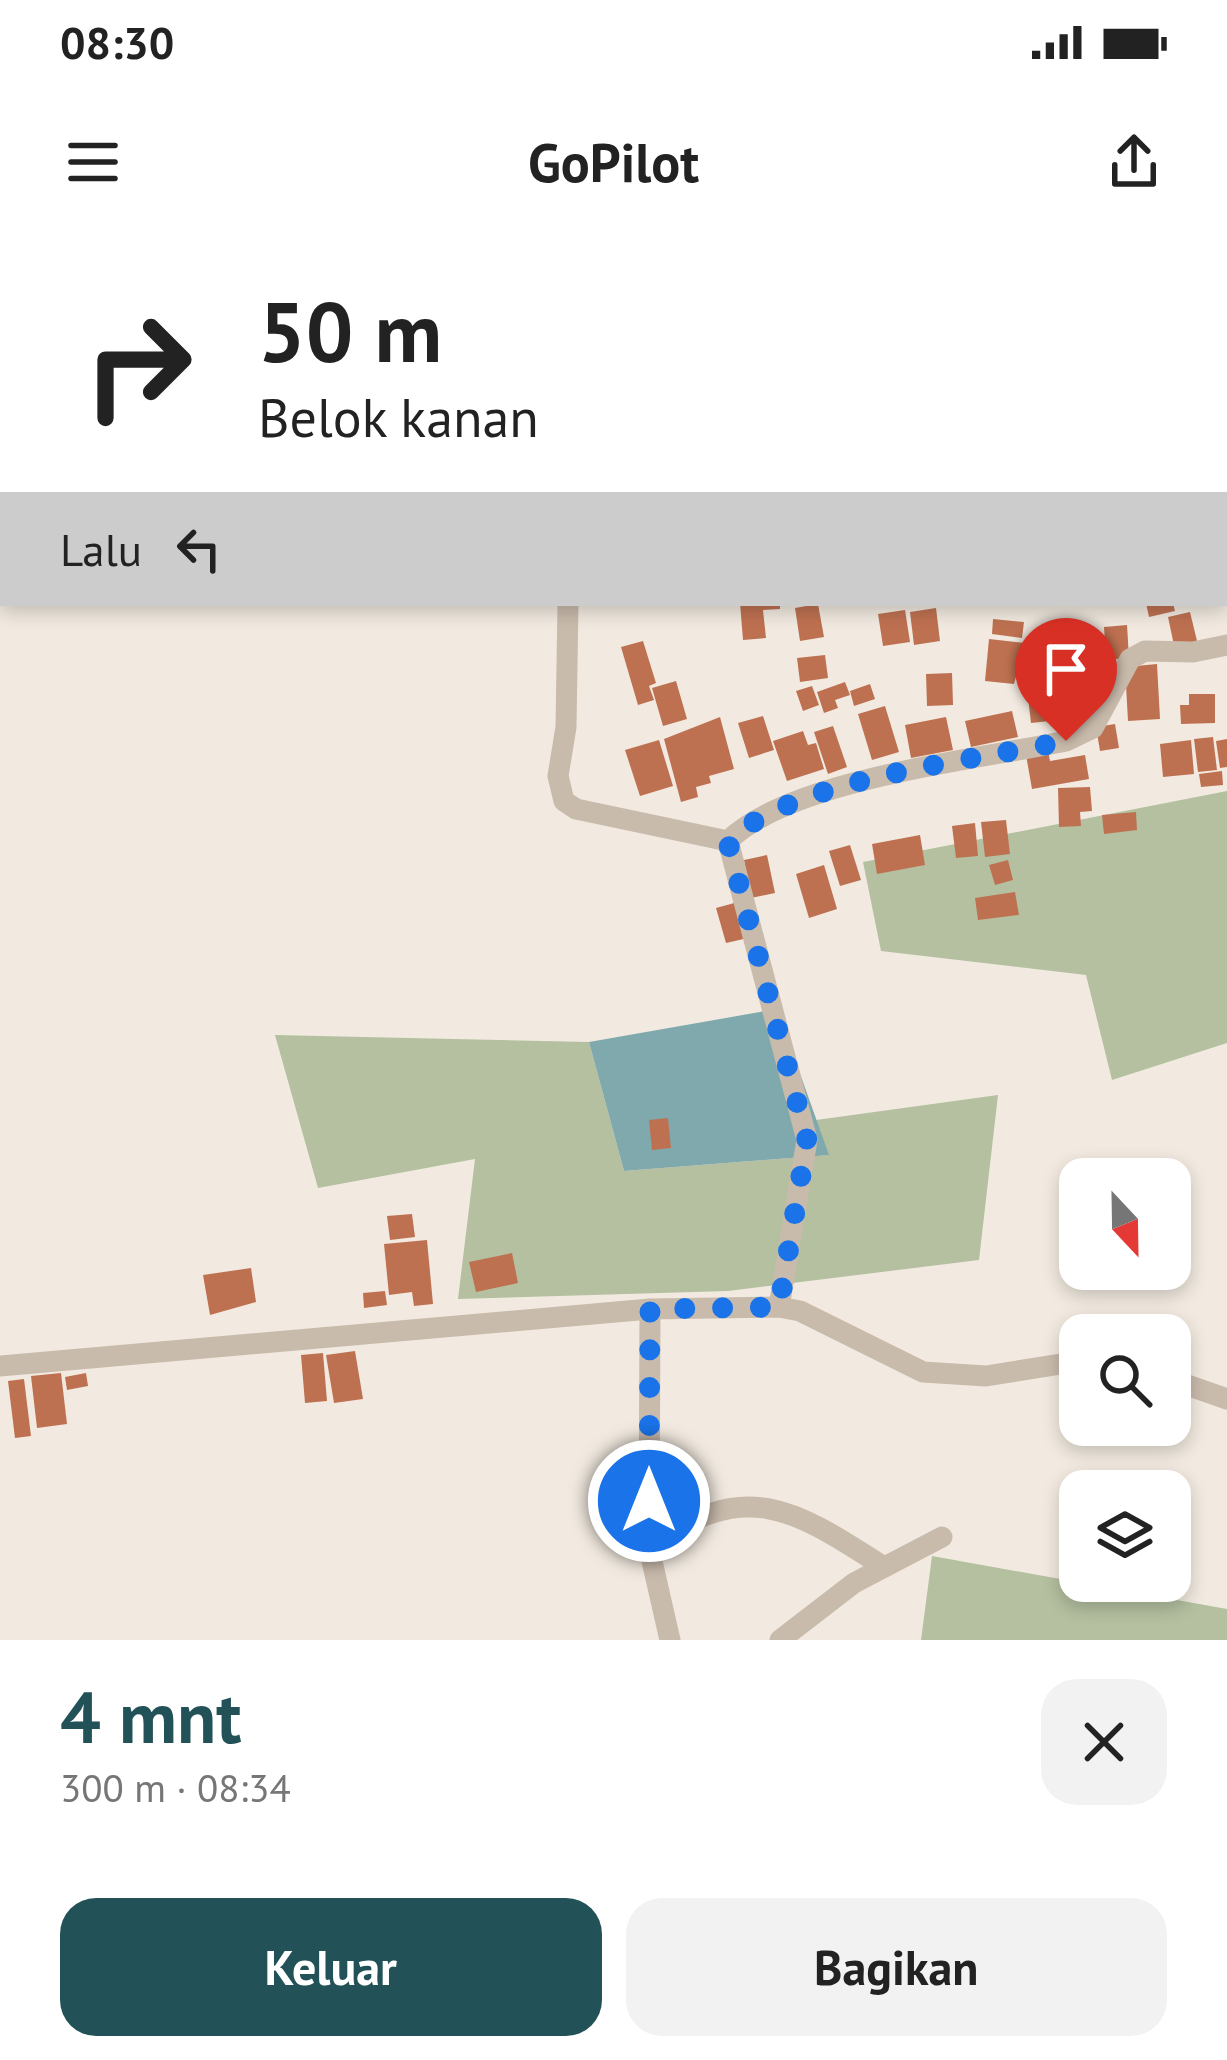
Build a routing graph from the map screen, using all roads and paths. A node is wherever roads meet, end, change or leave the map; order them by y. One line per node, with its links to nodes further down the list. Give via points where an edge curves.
1 (568, 606): 3 (street, via 558,776 564,800)
2 (1227, 645): 3 (street, via 1130,659 1093,728 1066,741 817,793 745,824)
3 (728, 842): 4 (street, via 807,1140)
4 (779, 1307): 5 (street); 6 (street, via 923,1372 986,1376)
5 (650, 1309): 7 (street); 11 (street)
6 (1059, 1364)
7 (0, 1366)
8 (1191, 1386): 9 (street)
9 (1227, 1399)
10 (942, 1537): 12 (street)
11 (649, 1549): 12 (street, via 690,1517 753,1508 799,1513); 13 (street)
12 (884, 1567): 14 (street)
13 (670, 1640)
14 (780, 1640)

